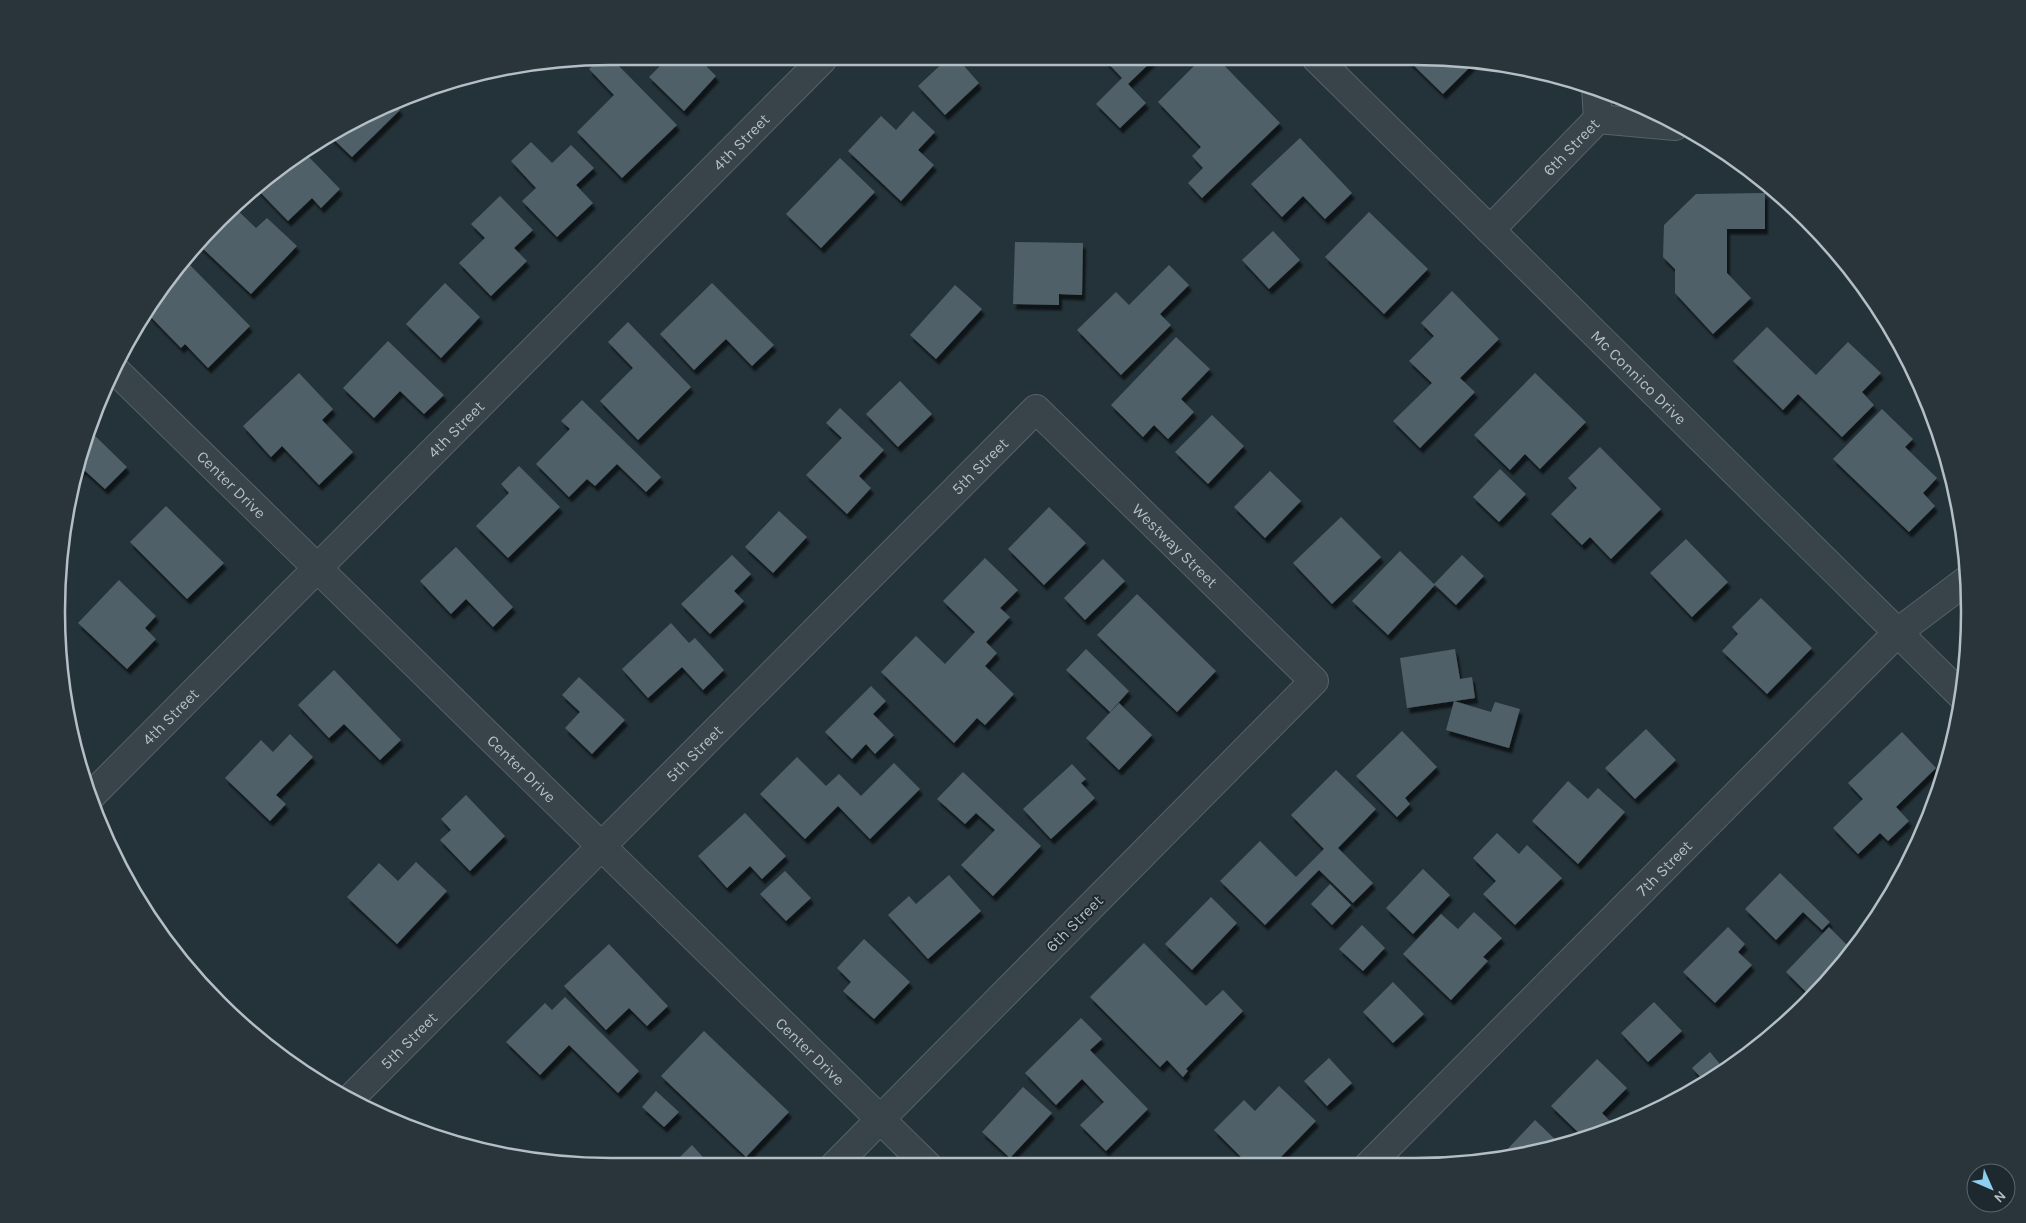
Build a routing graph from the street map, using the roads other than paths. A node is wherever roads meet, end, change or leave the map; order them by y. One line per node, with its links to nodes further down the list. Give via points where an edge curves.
1 (817, 65): 9 (street, 4th Street)
2 (1323, 65): 6 (street, Mc Connico Drive)
3 (1597, 97): 4 (street)
4 (1598, 119): 5 (street, 6th Street); 6 (street, 6th Street)
5 (1663, 125)
6 (1490, 230): 11 (street, Mc Connico Drive)
7 (119, 374): 9 (street, Center Drive)
8 (1036, 409): 12 (street, Westway Street); 15 (street, 5th Street)
9 (318, 568): 14 (street, 4th Street); 15 (street, Center Drive)
10 (1960, 585): 11 (street, 7th Street)
11 (1898, 632): 13 (street, Mc Connico Drive); 20 (street, 7th Street)
12 (1314, 681): 17 (street, 6th Street)
13 (1955, 688)
14 (96, 792)
15 (602, 846): 16 (street, 5th Street); 17 (street, Center Drive)
16 (355, 1094)
17 (880, 1119): 18 (street, 6th Street); 19 (street, Center Drive)
18 (842, 1158)
19 (920, 1158)
20 (1376, 1158)

